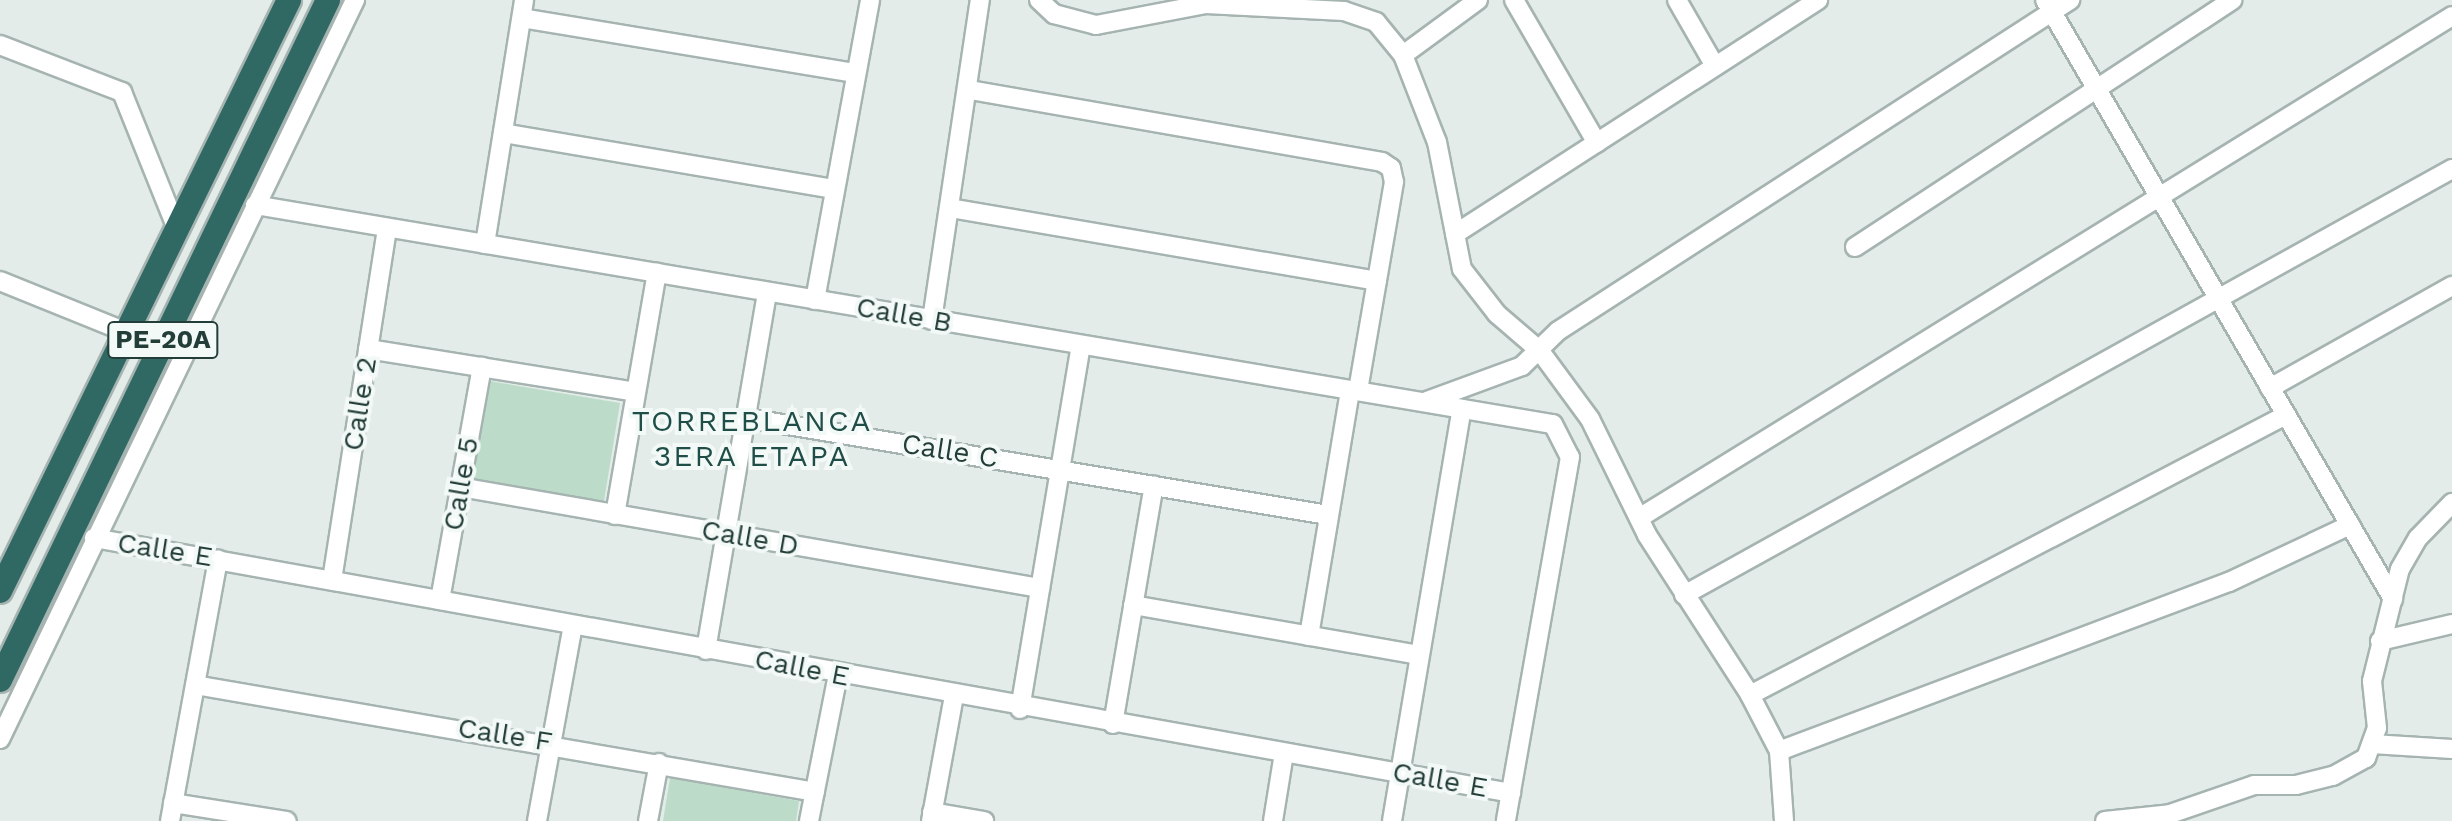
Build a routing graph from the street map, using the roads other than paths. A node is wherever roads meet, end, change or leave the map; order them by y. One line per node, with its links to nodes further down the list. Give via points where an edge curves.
1 (289, 0): 31 (highway, PE-20A)
2 (328, 0): 80 (highway, PE-20A)
3 (355, 0): 28 (street)
4 (870, 0): 20 (street)
5 (980, 0): 22 (street)
6 (1039, 0): 13 (street, via 1054,14 1096,25 1206,4)
7 (1478, 0): 18 (street)
8 (1514, 0): 24 (street)
9 (1677, 0): 19 (street)
10 (2070, 0): 14 (street)
11 (2232, 0): 21 (street)
12 (1809, 2): 19 (street)
13 (1308, 4): 18 (street, via 1376,22)
14 (2048, 6): 21 (street); 46 (street, via 1558,331)
15 (523, 9): 20 (street); 23 (street)
16 (2452, 16): 27 (street)
17 (0, 45): 31 (street, via 122,92)
18 (1403, 55): 32 (street, via 1437,142)
19 (1715, 66): 24 (street)
20 (855, 73): 26 (street)
21 (2096, 88): 27 (street); 34 (street)
22 (970, 90): 29 (street); 37 (street, via 1382,162 1391,168 1394,182)
23 (503, 133): 26 (street); 33 (street)
24 (1597, 143): 32 (street)
25 (2452, 169): 41 (street)
26 (834, 189): 40 (street)
27 (2160, 198): 41 (street); 61 (street)
28 (255, 205): 30 (street, Calle B); 64 (street)
29 (950, 208): 37 (street); 42 (street)
30 (387, 228): 33 (street, Calle B); 45 (street, Calle 2)
31 (177, 229): 43 (highway, PE-20A)
32 (1455, 234): 46 (street, via 1462,269 1497,314)
33 (485, 244): 35 (street, Calle B)
34 (1855, 247)
35 (657, 273): 39 (street, Calle B); 50 (street)
36 (0, 281): 43 (street)
37 (1377, 281): 49 (street)
38 (2452, 286): 48 (street)
39 (767, 292): 40 (street, Calle B); 54 (street)
40 (815, 300): 42 (street, Calle B)
41 (2219, 300): 48 (street); 69 (street)
42 (932, 320): 44 (street, Calle B)
43 (126, 332): 68 (highway, PE-20A)
44 (1081, 345): 49 (street, Calle B); 55 (street)
45 (368, 349): 47 (street); 66 (street, Calle 2)
46 (1540, 351): 51 (street, via 1522,366); 61 (street, via 1590,419)
47 (482, 367): 50 (street); 57 (street, Calle 5)
48 (2270, 388): 53 (street)
49 (1354, 390): 51 (street, Calle B); 60 (street)
50 (636, 392): 59 (street)
51 (1424, 402): 52 (street, Calle B)
52 (1462, 409): 78 (street); 95 (street, Calle B, via 1553,424 1570,457)
53 (2286, 415): 62 (street); 82 (street)
54 (746, 418): 55 (street, Calle C); 63 (street)
55 (1060, 469): 56 (street, Calle C); 67 (street)
56 (1154, 485): 60 (street, Calle C); 72 (street)
57 (460, 487): 59 (street, Calle D); 71 (street, Calle 5)
58 (2452, 503): 70 (street, via 2418,538 2400,569)
59 (615, 515): 63 (street, Calle D)
60 (1328, 515): 75 (street)
61 (1639, 518): 69 (street)
62 (2350, 525): 70 (street); 90 (street, via 2229,582)
63 (726, 534): 67 (street, Calle D); 77 (street)
64 (94, 538): 65 (street, Calle E); 86 (street)
65 (218, 559): 66 (street, Calle E); 81 (street)
66 (332, 580): 71 (street, Calle E)
67 (1040, 588): 84 (street)
68 (0, 591)
69 (1684, 595): 82 (street)
70 (2393, 599): 76 (street)
71 (440, 600): 74 (street, Calle E)
72 (1133, 605): 75 (street); 85 (street)
73 (2452, 624): 76 (street)
74 (573, 625): 77 (street, Calle E); 87 (street)
75 (1309, 636): 78 (street)
76 (2380, 641): 88 (street, via 2372,681 2377,728)
77 (706, 650): 79 (street, Calle E)
78 (1420, 655): 93 (street)
79 (838, 675): 83 (street, Calle E); 94 (street)
80 (0, 680)
81 (195, 685): 87 (street, Calle F); 96 (street)
82 (1750, 695): 90 (street)
83 (954, 696): 84 (street, Calle E); 97 (street)
84 (1020, 709): 85 (street, Calle E)
85 (1113, 724): 91 (street, Calle E)
86 (0, 739)
87 (551, 743): 92 (street, Calle F); 99 (street)
88 (2372, 744): 89 (street); 107 (street, via 2366,758 2333,776 2296,785 2254,785 2170,814)
89 (2452, 749)
90 (1779, 751): 106 (street)
91 (1284, 753): 93 (street, Calle E); 103 (street)
92 (659, 763): 94 (street, Calle F); 100 (street)
93 (1401, 773): 95 (street, Calle E); 104 (street)
94 (815, 792): 101 (street)
95 (1511, 793): 105 (street)
96 (171, 812): 98 (street)
97 (932, 816): 102 (street)
98 (287, 821)
99 (537, 821)
100 (648, 821)
101 (809, 821)
102 (984, 821)
103 (1273, 821)
104 (1392, 821)
105 (1506, 821)
106 (1784, 821)
107 (2105, 821)

